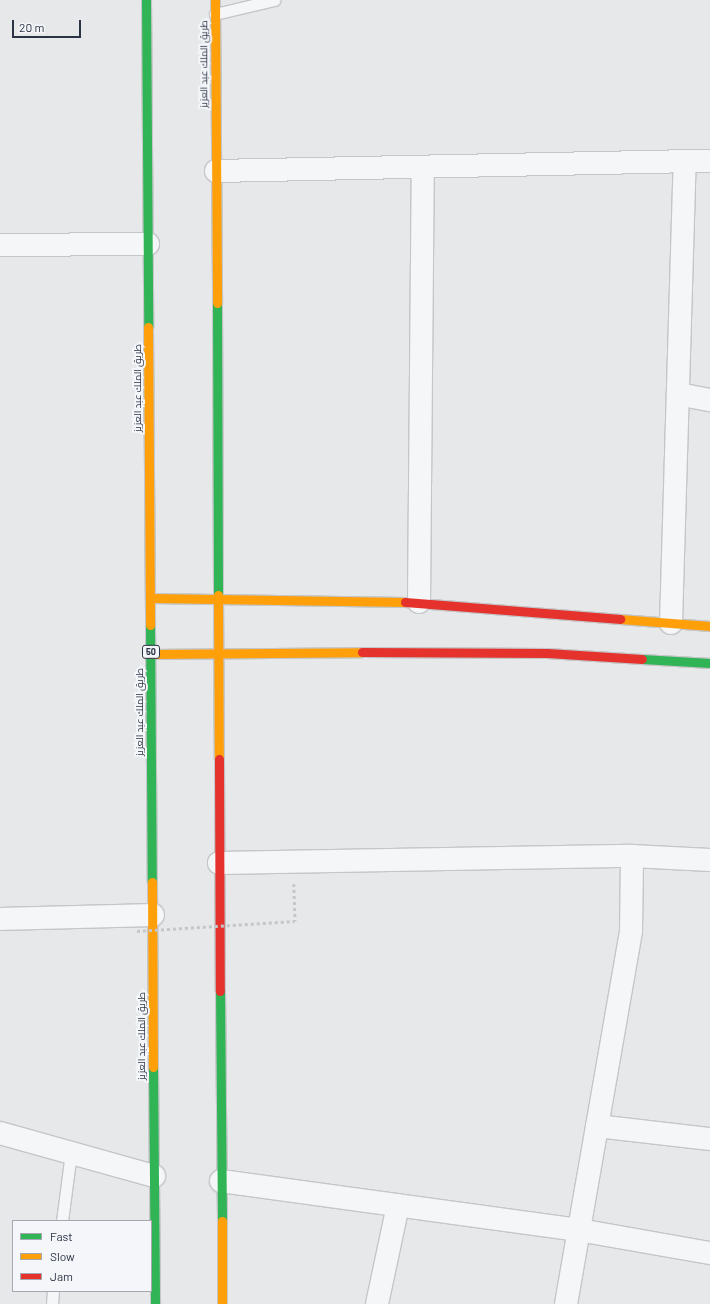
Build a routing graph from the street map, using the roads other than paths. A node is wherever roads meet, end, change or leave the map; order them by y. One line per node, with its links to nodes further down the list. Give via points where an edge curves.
1 (146, 0): 9 (main road, طريق الملك عبد العزيز / 50)
2 (215, 0): 4 (main road, طريق الملك عبد العزيز)
3 (274, 0): 4 (lane)
4 (215, 14): 8 (main road, طريق الملك عبد العزيز)
5 (710, 161): 6 (street)
6 (685, 162): 7 (street); 11 (street)
7 (423, 167): 8 (street); 15 (street)
8 (216, 171): 14 (main road, طريق الملك عبد العزيز)
9 (148, 244): 10 (street); 13 (main road, طريق الملك عبد العزيز / 50)
10 (0, 245)
11 (678, 394): 12 (street); 16 (street)
12 (710, 400)
13 (151, 598): 14 (main road); 19 (main road, طريق الملك عبد العزيز / 50)
14 (218, 598): 15 (main road); 18 (main road, طريق الملك عبد العزيز)
15 (419, 602): 16 (main road)
16 (670, 623): 17 (main road)
17 (710, 626)
18 (218, 651): 19 (main road); 20 (main road, via 547,653); 23 (main road, طريق الملك عبد العزيز)
19 (151, 654): 24 (main road, طريق الملك عبد العزيز / 50)
20 (710, 663)
21 (632, 856): 22 (street); 23 (street); 26 (street, via 631,931)
22 (710, 860)
23 (219, 863): 31 (main road, طريق الملك عبد العزيز)
24 (152, 915): 25 (street); 30 (main road, طريق الملك عبد العزيز / 50)
25 (0, 918)
26 (597, 1126): 28 (street); 34 (street)
27 (0, 1132): 29 (street)
28 (710, 1139)
29 (71, 1153): 30 (street); 33 (lane)
30 (154, 1176): 38 (main road, طريق الملك عبد العزيز / 50)
31 (221, 1181): 32 (street); 39 (main road, طريق الملك عبد العزيز)
32 (398, 1205): 34 (street); 40 (street)
33 (62, 1220)
34 (579, 1230): 35 (street); 41 (street)
35 (710, 1253)
36 (54, 1292): 37 (lane)
37 (52, 1304)
38 (155, 1304)
39 (222, 1304)
40 (376, 1304)
41 (566, 1304)

